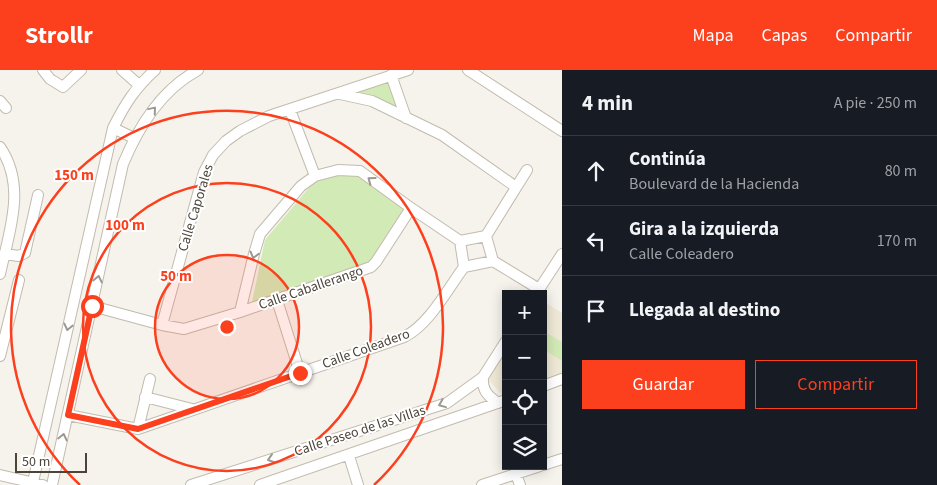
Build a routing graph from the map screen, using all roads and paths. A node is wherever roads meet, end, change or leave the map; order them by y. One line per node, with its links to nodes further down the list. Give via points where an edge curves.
1 (43, 70): 9 (street)
2 (81, 70): 9 (street, via 63,87)
3 (122, 70): 11 (street)
4 (155, 70): 11 (street)
5 (198, 70): 8 (street)
6 (408, 70): 10 (street, Calle Caporales)
7 (468, 70): 16 (street)
8 (188, 73): 17 (street, one-way to 8, via 144,120)
9 (54, 74)
10 (391, 75): 12 (street, Calle Caporales); 14 (street)
11 (139, 84): 15 (street)
12 (340, 94): 13 (street, Calle Caporales); 14 (street, via 372,101)
13 (290, 110): 20 (street); 37 (street, Calle Caporales, via 269,116 240,131 213,155 204,172)
14 (406, 118): 21 (street, via 442,135)
15 (113, 128): 17 (street); 57 (street, one-way to 57)
16 (562, 131)
17 (134, 138): 35 (street, one-way to 17, via 123,164)
18 (0, 147): 26 (street, via 13,175 15,198)
19 (527, 170): 21 (street)
20 (315, 176): 23 (street, Calle Caballerango, one-way to 20, via 360,171 338,170); 36 (street, Calle Caballerango, one-way to 36, via 301,186 260,234)
21 (516, 187): 24 (street)
22 (38, 195): 26 (street, via 25,253 19,256)
23 (411, 208): 25 (street, Calle Caballerango); 34 (street, Calle Caballerango, via 371,267)
24 (486, 236): 25 (street); 28 (street)
25 (460, 241): 29 (street)
26 (4, 254): 30 (street)
27 (562, 254): 33 (street)
28 (493, 261): 29 (street); 32 (street)
29 (464, 268): 40 (street, Calle Coleadero, via 414,332)
30 (0, 274)
31 (19, 280): 39 (street)
32 (535, 290)
33 (539, 290)
34 (277, 300): 36 (street, Calle Caballerango); 40 (street)
35 (96, 307): 37 (street, Calle Caballerango); 48 (street)
36 (240, 312): 37 (street, Calle Caballerango, via 184,329)
37 (162, 325)
38 (502, 347): 41 (street, Calle Paseo de las Villas)
39 (0, 356)
40 (300, 373): 47 (street, Calle Coleadero)
41 (483, 377): 46 (street, via 485,392); 59 (street, Calle Paseo de las Villas, one-way to 59, via 447,403)
42 (562, 378): 44 (street)
43 (150, 379): 45 (street)
44 (547, 384)
45 (145, 397): 47 (street); 49 (street)
46 (502, 401): 50 (street, Calle Paseo de las Villas)
47 (193, 409): 49 (street, Calle Coleadero)
48 (68, 415): 49 (street); 58 (street, one-way to 48)
49 (138, 429)
50 (349, 456): 56 (street, Calle Paseo de las Villas); 61 (street)
51 (562, 459): 52 (street)
52 (547, 464)
53 (529, 470): 54 (street)
54 (516, 474): 62 (street); 63 (street)
55 (0, 475): 57 (street)
56 (274, 483): 60 (street, Calle Paseo de las Villas)
57 (38, 484)
58 (52, 485)
59 (191, 485)
60 (260, 485)
61 (358, 485)
62 (482, 485)
63 (520, 485)

